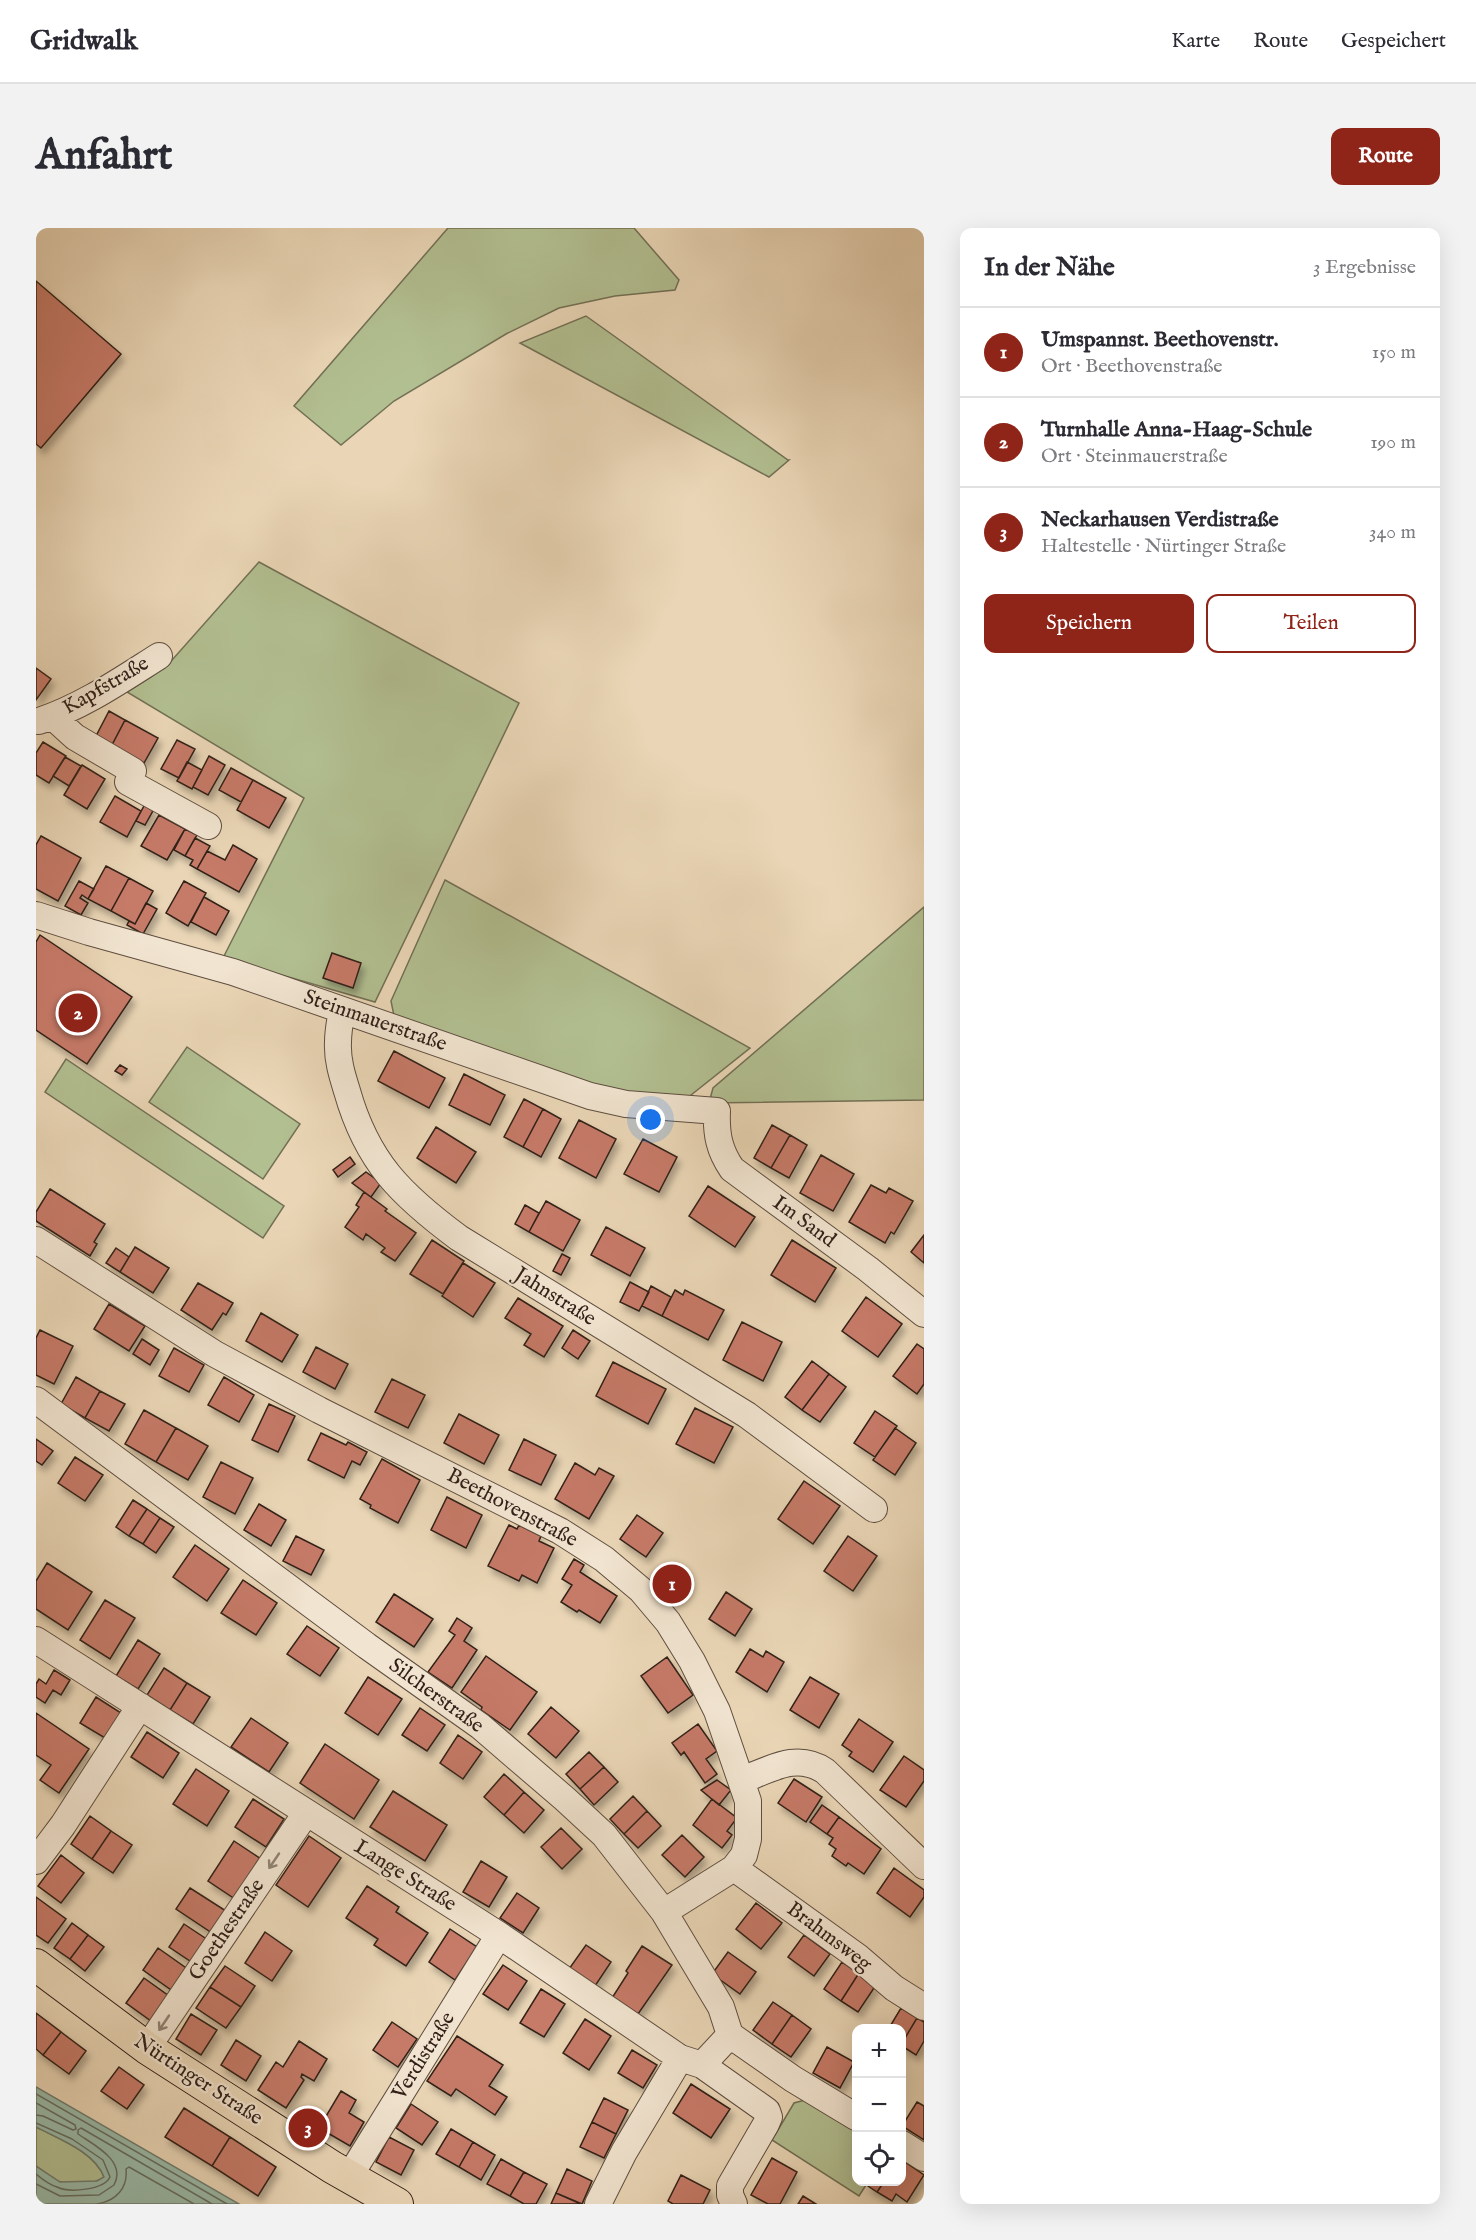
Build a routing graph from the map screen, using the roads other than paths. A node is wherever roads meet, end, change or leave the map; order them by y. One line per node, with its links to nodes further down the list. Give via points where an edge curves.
1 (159, 656): 2 (street, Kapfstraße, via 99,694)
2 (44, 719): 3 (street, Kapfstraße, via 133,771 128,782)
3 (208, 826)
4 (36, 915): 5 (street, Steinmauerstraße, via 232,972)
5 (342, 1010): 6 (street, Steinmauerstraße, via 590,1096 626,1104); 10 (street, Jahnstraße, via 337,1043 354,1117 376,1159 421,1210 459,1238 747,1415)
6 (717, 1111): 8 (street, Im Sand, via 718,1142 732,1169)
7 (36, 1240): 13 (street, Beethovenstraße, via 215,1353 560,1531 604,1559 641,1590 692,1660 717,1711)
8 (924, 1314)
9 (36, 1400): 18 (street, Silcherstraße, via 480,1726 604,1835)
10 (874, 1509)
11 (36, 1640): 12 (street, Lange Straße)
12 (140, 1706): 14 (street, Lange Straße); 15 (street)
13 (742, 1780): 16 (street, via 796,1761 815,1764); 17 (street, Beethovenstraße, via 748,1801 748,1839 744,1855)
14 (306, 1813): 19 (street, Lange Straße); 23 (street, Goethestraße, one-way to 23)
15 (36, 1861)
16 (924, 1866)
17 (734, 1868): 18 (street); 21 (street, Brahmsweg)
18 (664, 1912): 22 (street, Silcherstraße, via 721,2007)
19 (499, 1935): 24 (street, Lange Straße); 28 (street, Verdistraße)
20 (36, 1965): 23 (main road, Nürtinger Straße)
21 (924, 2007)
22 (730, 2035): 24 (street); 25 (street)
23 (147, 2048): 28 (main road, Nürtinger Straße)
24 (691, 2062): 30 (street, via 624,2152); 31 (street, Lange Straße, via 766,2111 769,2117 730,2186)
25 (852, 2115)
26 (906, 2147): 27 (street)
27 (924, 2158)
28 (349, 2177): 29 (main road, Nürtinger Straße)
29 (397, 2204)
30 (598, 2204)
31 (734, 2204)

